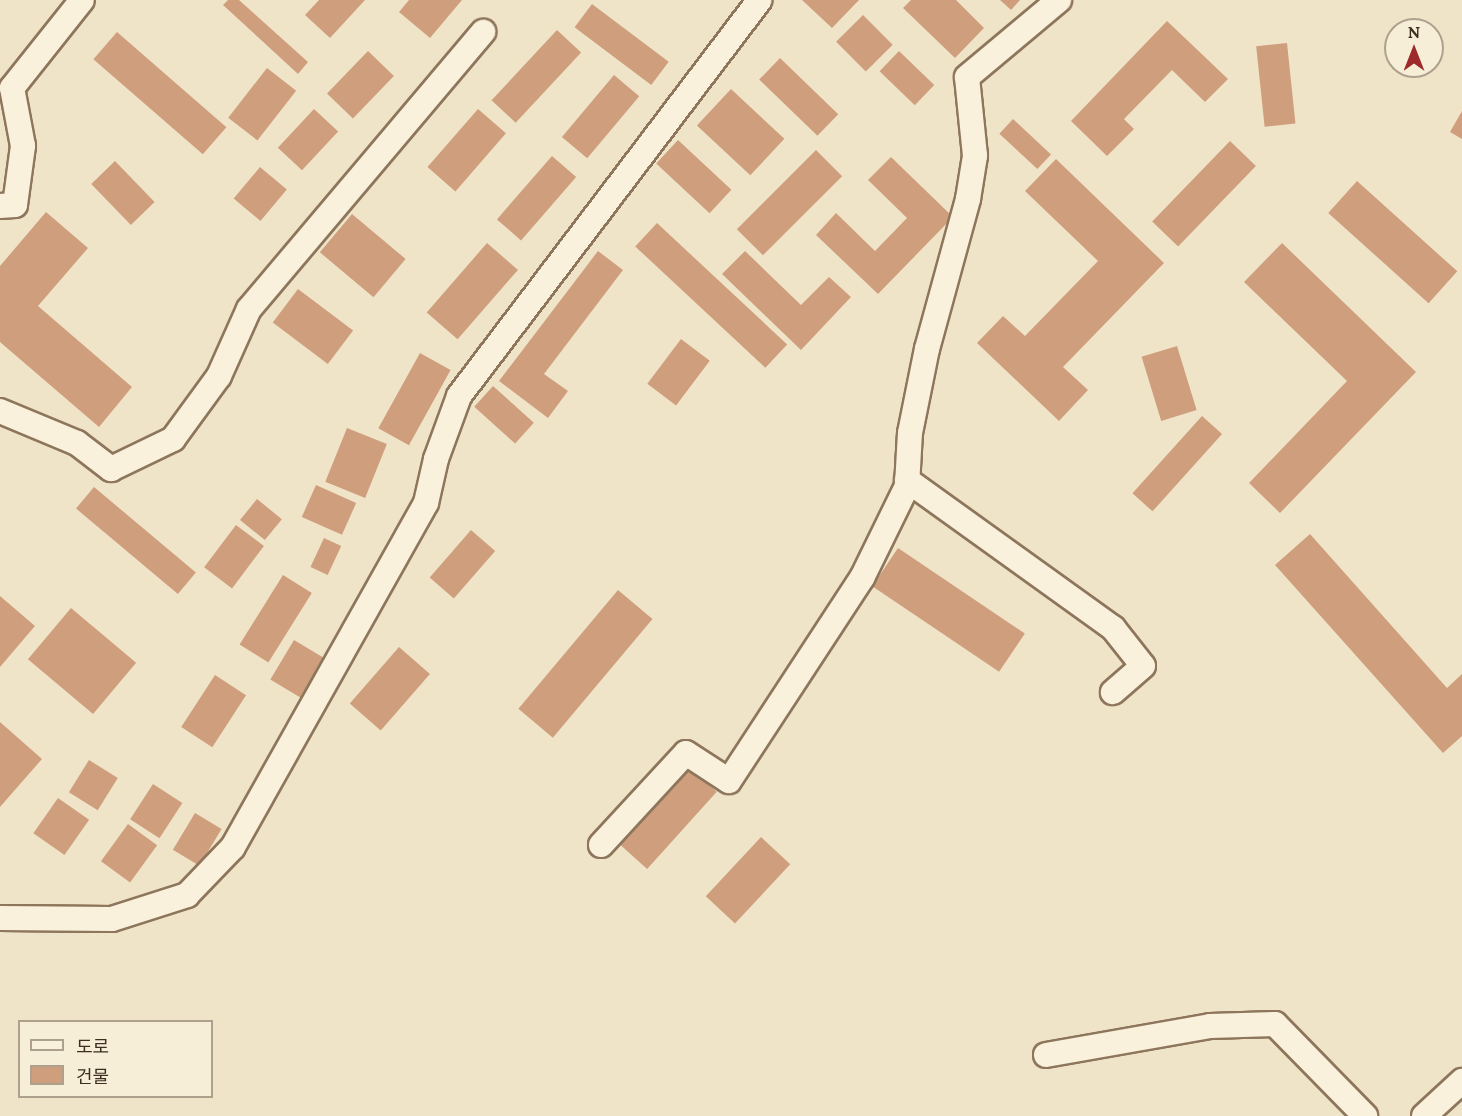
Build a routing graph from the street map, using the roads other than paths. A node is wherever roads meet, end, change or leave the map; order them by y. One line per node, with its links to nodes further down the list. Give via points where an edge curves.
1 (82, 0): 5 (street, via 12,88 23,147 15,205)
2 (760, 0): 10 (street, via 459,396 436,459 426,503 234,847 187,895 112,919)
3 (1059, 0): 7 (street, via 967,77 975,156 968,199 924,359 909,433)
4 (483, 32): 6 (street, via 249,309 219,376 173,439 111,470 77,443)
5 (0, 206)
6 (0, 411)
7 (907, 480): 8 (street, via 1113,628 1143,666); 9 (street, via 862,578 729,781 686,753)
8 (1113, 692)
9 (601, 845)
10 (0, 918)
11 (1046, 1055): 13 (street, via 1210,1026 1275,1024)
12 (1462, 1081): 14 (street)
13 (1365, 1116)
14 (1424, 1116)

